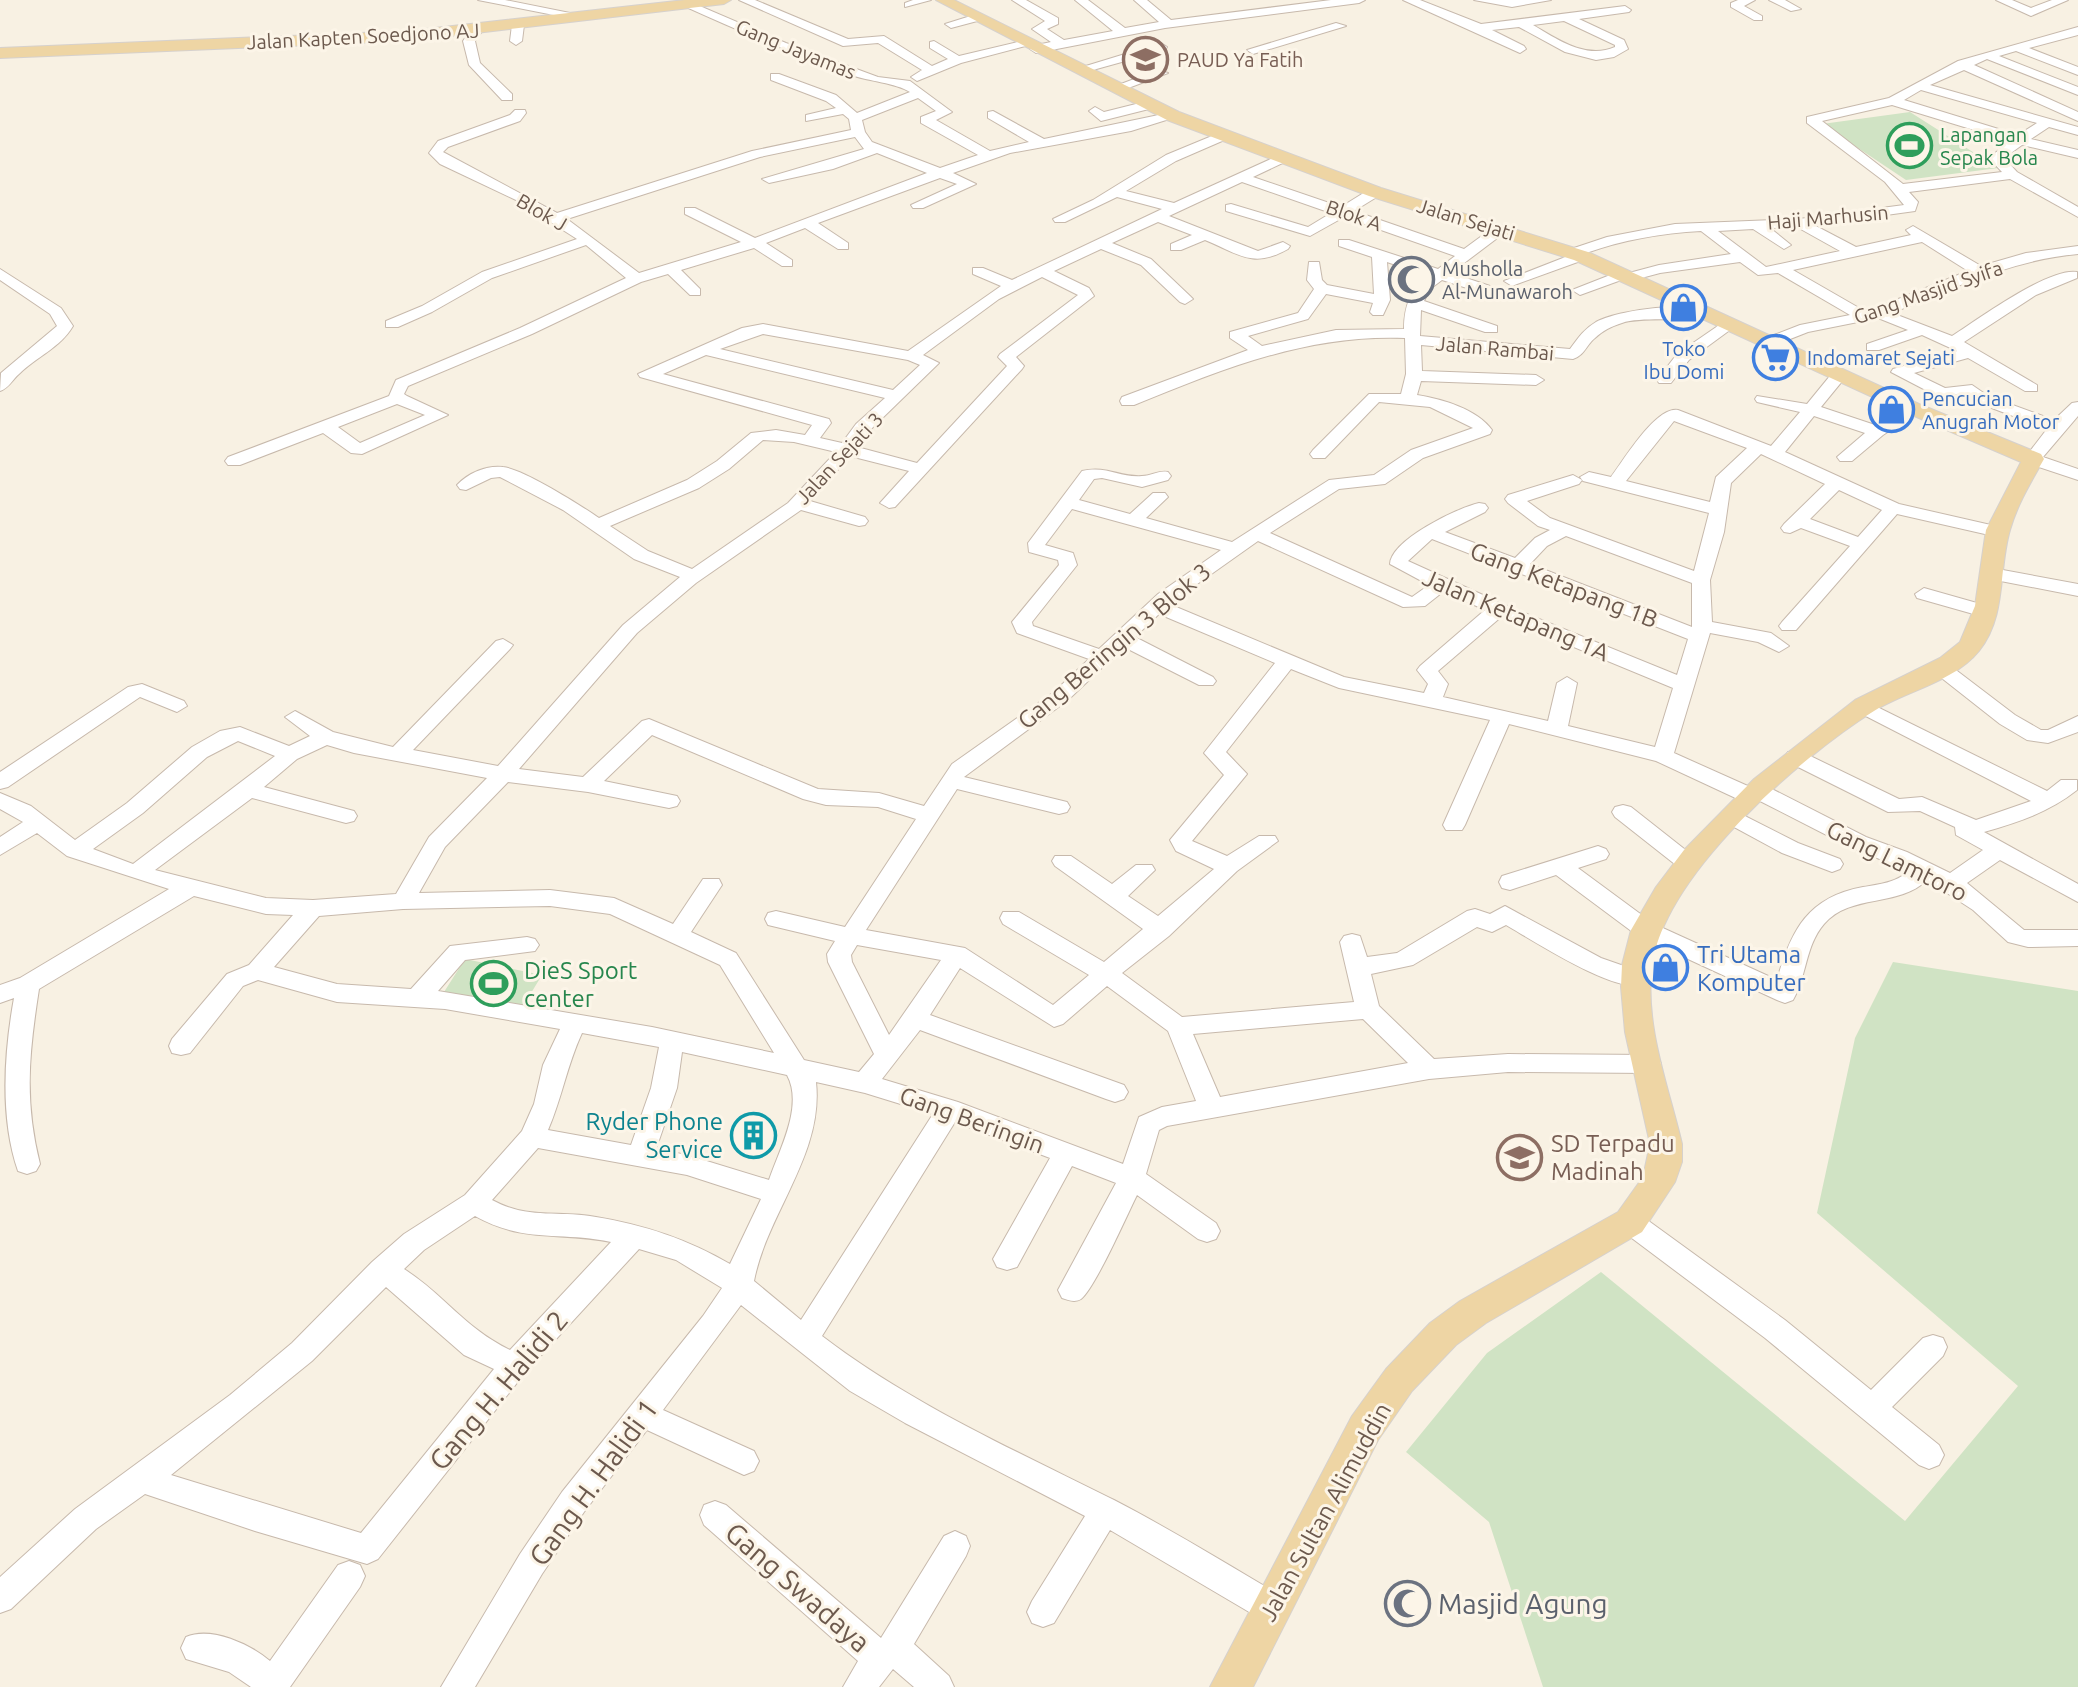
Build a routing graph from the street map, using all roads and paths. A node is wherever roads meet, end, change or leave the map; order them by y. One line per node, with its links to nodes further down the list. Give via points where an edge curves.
1 (484, 0): 26 (street)
2 (724, 0): 19 (main road, Jalan Kapten Soedjono AJ)
3 (745, 0): 54 (street, via 849,44 880,39)
4 (925, 0): 20 (street)
5 (943, 0): 28 (main road, Jalan Sejati)
6 (1018, 0): 42 (street, via 1055,22 1038,29)
7 (1081, 0): 37 (street)
8 (1140, 0): 32 (street)
9 (1218, 0): 25 (street)
10 (1248, 0): 22 (street)
11 (1359, 0): 22 (street)
12 (1409, 0): 35 (street)
13 (1480, 0): 14 (street)
14 (1545, 0)
15 (1749, 0): 29 (street, via 1735,5)
16 (1775, 0): 23 (street)
17 (2002, 0): 18 (street, via 2031,12)
18 (2062, 0)
19 (687, 2): 21 (main road, Jalan Kapten Soedjono AJ); 58 (street, Gang Jayamas, via 782,46)
20 (909, 5)
21 (656, 6): 26 (main road, Jalan Kapten Soedjono AJ); 36 (main road, Jalan Kapten Soedjono AJ, via 517,33)
22 (1264, 9): 25 (street); 30 (street)
23 (1795, 9)
24 (1625, 10): 27 (street)
25 (1242, 13): 32 (street)
26 (569, 14): 39 (main road, Jalan Kapten Soedjono AJ, via 456,29)
27 (1565, 17): 31 (street); 31 (street, via 1620,43 1622,49 1582,55)
28 (977, 18): 33 (street); 44 (main road, Jalan Sejati)
29 (1758, 18)
30 (1285, 20)
31 (1519, 22): 35 (street)
32 (1168, 23): 37 (street)
33 (951, 24)
34 (1340, 26): 49 (street, via 1303,30)
35 (1479, 28): 47 (street)
36 (477, 30): 39 (main road, Jalan Kapten Soedjono AJ); 65 (street, via 469,41 471,58)
37 (1121, 31): 42 (street)
38 (2076, 33): 41 (street)
39 (311, 38): 48 (main road, Jalan Kapten Soedjono AJ)
40 (2020, 41): 41 (street, Haji Marhusin); 50 (street, Haji Marhusin); 55 (street)
41 (2046, 41): 45 (street)
42 (1060, 43): 44 (street)
43 (934, 45): 51 (street)
44 (1032, 46): 51 (street); 53 (main road, Jalan Sejati)
45 (2063, 46)
46 (1161, 47): 53 (street)
47 (1520, 49)
48 (0, 50)
49 (1253, 50)
50 (1987, 55): 52 (street, Haji Marhusin); 62 (street)
51 (957, 60): 54 (street)
52 (1962, 64): 60 (street, Haji Marhusin); 72 (street)
53 (1082, 69): 61 (main road, Jalan Sejati)
54 (930, 70): 59 (street)
55 (2078, 71)
56 (1162, 73): 61 (street)
57 (775, 77): 64 (street)
58 (876, 80): 59 (street, Gang Jayamas); 64 (street)
59 (906, 84): 63 (street)
60 (1920, 86): 66 (street, Haji Marhusin); 75 (street)
61 (1119, 87): 67 (main road, Jalan Sejati)
62 (2078, 91)
63 (920, 93): 74 (street); 82 (street, via 946,112 926,120)
64 (842, 94): 74 (street)
65 (507, 97)
66 (1893, 101): 78 (street); 88 (street, Haji Marhusin, via 1811,122)
67 (1152, 104): 68 (street, via 1101,117); 71 (main road, Jalan Sejati)
68 (1095, 111)
69 (520, 113): 100 (street, Blok J, via 443,144 436,153)
70 (993, 115): 79 (street)
71 (1173, 116): 77 (main road, Jalan Sejati); 79 (street)
72 (2078, 117)
73 (811, 118): 74 (street)
74 (853, 120): 80 (street, via 867,145); 100 (street)
75 (2048, 122): 76 (street); 78 (street)
76 (2078, 131)
77 (1224, 135): 83 (main road, Jalan Sejati); 90 (street, via 1171,158)
78 (2020, 140): 81 (street); 85 (street, via 1996,158)
79 (1039, 142): 82 (street)
80 (876, 149): 84 (street); 87 (street)
81 (2078, 154)
82 (989, 156): 84 (street)
83 (1284, 157): 86 (street); 89 (main road, Jalan Sejati)
84 (945, 173): 91 (street, via 969,185); 103 (street)
85 (2012, 175): 88 (street); 97 (street)
86 (1243, 178): 92 (street); 95 (street, Blok A)
87 (769, 179)
88 (1899, 189): 96 (street, Haji Marhusin, via 1911,206)
89 (1375, 192): 95 (street); 106 (main road, Jalan Sejati)
90 (1116, 193): 92 (street); 101 (street)
91 (918, 205)
92 (1175, 208): 98 (street)
93 (1231, 208): 95 (street, via 1305,233)
94 (690, 211): 111 (street)
95 (1343, 212): 121 (street, Blok A)
96 (1889, 212): 99 (street, Haji Marhusin); 108 (street)
97 (2078, 213)
98 (1156, 216): 107 (street); 112 (street)
99 (1848, 216): 102 (street, Haji Marhusin); 110 (street)
100 (555, 218): 109 (street, Blok J)
101 (1060, 219)
102 (1799, 223): 104 (street, Haji Marhusin); 119 (street)
103 (809, 224): 111 (street); 115 (street)
104 (1755, 224): 105 (street, Haji Marhusin); 114 (street)
105 (1702, 225): 122 (street, Haji Marhusin, via 1647,233); 123 (street)
106 (1499, 230): 121 (street); 122 (main road, Jalan Sejati)
107 (1203, 236): 116 (street, via 1259,256); 117 (street)
108 (1923, 237): 110 (street); 130 (street)
109 (587, 240): 135 (street, Blok J); 145 (street, via 487,275)
110 (1899, 242): 119 (street)
111 (755, 243): 124 (street); 126 (street)
112 (1101, 243): 129 (street); 140 (street, via 1146,262)
113 (1344, 243): 120 (street)
114 (1784, 245)
115 (843, 246)
116 (1283, 246)
117 (1176, 247)
118 (2078, 250): 130 (street, Gang Masjid Syifa, via 2040,254)
119 (1854, 252): 127 (street)
120 (1379, 254): 132 (street); 141 (street)
121 (1464, 254): 132 (street)
122 (1577, 254): 132 (street, Haji Marhusin, via 1510,289); 134 (main road, Jalan Sejati)
123 (1743, 257): 127 (street, via 1762,272); 134 (street)
124 (787, 263)
125 (1314, 265): 137 (street)
126 (670, 268): 135 (street); 139 (street)
127 (1781, 269): 144 (street)
128 (978, 271): 136 (street)
129 (1042, 271): 136 (street); 187 (street, via 1086,296 1006,357 1016,366)
130 (1980, 272): 144 (street, Gang Masjid Syifa)
131 (0, 273): 165 (street, via 56,311 65,326 61,335 13,366)
132 (1439, 273): 142 (street)
133 (2072, 275): 152 (street, via 2031,292)
134 (1627, 276): 138 (street); 143 (main road, Jalan Sejati)
135 (636, 279): 169 (street, via 402,383)
136 (1013, 286): 157 (street)
137 (1322, 289): 141 (street); 155 (street, via 1303,316 1236,335)
138 (1580, 290)
139 (695, 292)
140 (1185, 299)
141 (1382, 300): 148 (street)
142 (1416, 303): 147 (street); 150 (street, via 1409,322)
143 (1706, 315): 146 (main road, Jalan Sejati); 150 (street, Jalan Rambai, via 1661,312 1615,319 1588,335 1573,354)
144 (1872, 315): 149 (street); 151 (street, Gang Masjid Syifa, via 1806,327)
145 (392, 324)
146 (1728, 324): 151 (main road, Jalan Sejati); 162 (street, via 1683,357)
147 (1491, 329)
148 (1371, 330): 150 (street, Jalan Rambai); 155 (street, Jalan Rambai)
149 (1923, 330): 152 (street); 153 (street)
150 (1412, 337): 159 (street)
151 (1770, 342): 158 (main road, Jalan Sejati)
152 (1953, 342): 156 (street)
153 (1873, 347)
154 (704, 350): 157 (street, via 763,329); 168 (street); 180 (street, via 645,374 823,423)
155 (1259, 351): 172 (street, Jalan Rambai)
156 (1971, 352): 160 (street); 163 (street, via 1899,372)
157 (911, 356): 168 (street, Jalan Sejati 3, via 931,363)
158 (1840, 374): 167 (main road, Jalan Sejati); 175 (street)
159 (1414, 376): 161 (street); 170 (street)
160 (2013, 376): 164 (street); 166 (street)
161 (1536, 380)
162 (1665, 380)
163 (1915, 380): 167 (street); 177 (street, via 1943,393 1966,388)
164 (1982, 382)
165 (0, 386)
166 (2031, 388)
167 (1884, 395): 174 (main road, Jalan Sejati)
168 (898, 396): 181 (street, Jalan Sejati 3, via 862,428)
169 (399, 398): 176 (street); 176 (street, via 440,415 362,449)
170 (1409, 399): 183 (street, via 1375,397); 206 (street, Gang Beringin 3 Blok 3, via 1434,403 1484,430 1417,454 1379,480 1335,484)
171 (1763, 399): 175 (street)
172 (1128, 401)
173 (2078, 407): 177 (street, Jalan Sultan Alimuddin)
174 (1912, 408): 178 (street); 185 (main road, Jalan Sejati)
175 (1809, 409): 178 (street); 182 (street)
176 (325, 426): 186 (street)
177 (2057, 427): 185 (street, Jalan Sultan Alimuddin)
178 (1877, 431): 184 (street)
179 (1685, 432): 182 (street)
180 (809, 441): 181 (street); 202 (street, via 755,437 697,481)
181 (846, 451): 187 (street); 195 (street, Jalan Sejati 3)
182 (1759, 453): 190 (street, via 1668,414); 191 (street); 199 (street, via 1722,481)
183 (1319, 454)
184 (1846, 457)
185 (2033, 459): 188 (street); 205 (main road, Jalan Sultan Alimuddin)
186 (234, 461)
187 (920, 469): 196 (street)
188 (2078, 475)
189 (1162, 476): 194 (street, via 1142,482 1094,472)
190 (1616, 482): 199 (street); 203 (street, via 1581,478 1514,499)
191 (1836, 483): 198 (street); 207 (street, via 1793,524)
192 (466, 485): 202 (street, via 487,473 503,472 569,506)
193 (1159, 497): 200 (street)
194 (1067, 502): 200 (street); 224 (street, via 1035,548 1066,557 1068,565 1022,622 1024,629)
195 (798, 503): 201 (street); 211 (street, Jalan Sejati 3)
196 (889, 503)
197 (1479, 508): 204 (street, Jalan Ketapang 1A)
198 (1893, 508): 205 (street); 207 (street)
199 (1716, 509): 212 (street)
200 (1133, 520): 208 (street)
201 (859, 521)
202 (595, 526): 211 (street, via 660,564)
203 (1564, 530): 209 (street, via 1541,542); 212 (street)
204 (1430, 532): 209 (street, Gang Ketapang 1B); 213 (street, Jalan Ketapang 1A, via 1398,561)
205 (1998, 532): 210 (main road, Jalan Sultan Alimuddin)
206 (1257, 534): 208 (street, Gang Beringin 3 Blok 3); 213 (street, via 1410,603)
207 (1861, 544): 219 (street)
208 (1235, 548): 216 (street, Gang Beringin 3 Blok 3)
209 (1517, 567): 220 (street, Gang Ketapang 1B)
210 (1992, 574): 214 (street); 218 (main road, Jalan Sultan Alimuddin)
211 (693, 576): 242 (street, Jalan Sejati 3, via 630,629)
212 (1701, 580): 220 (street)
213 (1440, 585): 217 (street, Jalan Ketapang 1A)
214 (2078, 590)
215 (1924, 594): 218 (street)
216 (1157, 606): 221 (street, Gang Beringin 3 Blok 3); 225 (street)
217 (1498, 609): 229 (street, Jalan Ketapang 1A); 230 (street, via 1427,670 1438,684)
218 (1984, 611): 226 (main road, Jalan Sultan Alimuddin, via 1972,644)
219 (1789, 626)
220 (1700, 631): 223 (street, Gang Ketapang 1B, via 1764,637); 229 (street)
221 (1122, 638): 224 (street, Gang Beringin 3 Blok 3); 227 (street)
222 (503, 645): 239 (street)
223 (1779, 646)
224 (1102, 657): 243 (street, Gang Beringin 3 Blok 3, via 1061,696 965,764)
225 (1286, 662): 230 (street, via 1339,682); 267 (street, via 1214,753 1236,774 1181,840)
226 (1941, 668): 232 (main road, Jalan Sultan Alimuddin); 235 (street, via 2035,736 2048,738)
227 (1206, 681)
228 (1567, 683): 236 (street)
229 (1683, 685): 240 (street)
230 (1430, 703): 233 (street)
231 (177, 706): 244 (street, via 135,691)
232 (1863, 706): 241 (main road, Jalan Sultan Alimuddin); 251 (street)
233 (1502, 716): 236 (street); 257 (street)
234 (295, 717): 237 (street)
235 (2078, 723)
236 (1557, 729): 240 (street)
237 (326, 737): 238 (street); 239 (street)
238 (290, 754): 247 (street); 261 (street, via 231,734)
239 (398, 754): 242 (street)
240 (1663, 756): 250 (street)
241 (1795, 757): 250 (main road, Jalan Sultan Alimuddin); 258 (street, via 1896,807 1922,804)
242 (503, 774): 245 (street); 278 (street, Jalan Sejati 3, via 437,842)
243 (952, 781): 252 (street); 255 (street, Gang Beringin 3 Blok 3)
244 (0, 782)
245 (588, 785): 249 (street); 255 (street, via 649,726 811,794 879,800)
246 (2069, 785): 251 (street)
247 (248, 790): 254 (street); 271 (street)
248 (0, 800): 256 (street)
249 (669, 801)
250 (1746, 801): 265 (main road, Jalan Sultan Alimuddin); 266 (street, via 1790,848); 270 (street, Gang Lamtoro)
251 (2049, 801): 258 (street)
252 (1059, 807)
253 (1623, 812): 265 (street)
254 (346, 816)
255 (931, 816): 285 (street, Gang Beringin 3 Blok 3)
256 (37, 823): 260 (street); 261 (street)
257 (1454, 825)
258 (1973, 827): 262 (street, via 1964,830)
259 (1267, 841): 267 (street)
260 (0, 847)
261 (75, 851): 271 (street)
262 (1997, 851): 273 (street); 276 (street)
263 (1598, 854): 268 (street)
264 (1063, 861): 277 (street)
265 (1689, 864): 283 (main road, Jalan Sultan Alimuddin)
266 (1832, 864)
267 (1228, 866): 282 (street)
268 (1559, 866): 272 (street); 283 (street)
269 (1144, 870): 277 (street)
270 (1924, 870): 273 (street, Gang Lamtoro); 283 (street, via 1899,889 1841,900 1823,911 1796,956 1785,994)
271 (136, 873): 275 (street)
272 (1510, 882)
273 (1951, 883): 286 (street, Gang Lamtoro, via 2016,936)
274 (711, 885): 284 (street)
275 (189, 888): 279 (street, via 266,906); 294 (street)
276 (2078, 894)
277 (1113, 896): 282 (street)
278 (403, 901): 279 (street); 284 (street, via 573,899 614,906)
279 (313, 908): 291 (street)
280 (1011, 918): 292 (street)
281 (776, 919): 285 (street)
282 (1161, 930): 292 (street)
283 (1646, 930): 293 (main road, Jalan Sultan Alimuddin)
284 (678, 934): 306 (street, via 728,959)
285 (850, 936): 289 (street); 303 (street, via 840,962)
286 (2078, 938)
287 (1352, 942): 290 (street)
288 (527, 945): 296 (street, via 458,952)
289 (957, 954): 292 (street, via 1054,1018); 298 (street)
290 (1356, 966): 293 (street, via 1405,959 1475,917 1492,924 1505,914 1580,958); 297 (street)
291 (257, 971): 296 (street, Gang Beringin, via 337,993); 302 (street, via 235,980)
292 (1108, 975): 300 (street)
293 (1636, 979): 304 (main road, Jalan Sultan Alimuddin)
294 (28, 984): 295 (street); 314 (street, via 13,1095)
295 (0, 994)
296 (418, 997): 299 (street, Gang Beringin)
297 (1368, 1010): 300 (street); 305 (street)
298 (915, 1019): 303 (street); 308 (street)
299 (574, 1025): 301 (street, Gang Beringin); 311 (street)
300 (1178, 1026): 309 (street)
301 (672, 1041): 306 (street, Gang Beringin); 313 (street, via 661,1098)
302 (181, 1046)
303 (886, 1054): 307 (street)
304 (1649, 1064): 305 (street, via 1508,1063); 318 (main road, Jalan Sultan Alimuddin, via 1665,1162 1658,1182)
305 (1429, 1069): 309 (street)
306 (797, 1070): 307 (street, Gang Beringin); 316 (street, Gang H. Halidi 1, via 804,1083 804,1115)
307 (865, 1083): 310 (street, Gang Beringin)
308 (1115, 1092)
309 (1212, 1108): 315 (street, via 1148,1124)
310 (949, 1109): 312 (street, Gang Beringin); 325 (street)
311 (532, 1137): 313 (street); 317 (street)
312 (1065, 1154): 315 (street, Gang Beringin); 321 (street)
313 (640, 1157): 316 (street, via 687,1165)
314 (27, 1164)
315 (1132, 1178): 319 (street, Gang Beringin); 324 (street)
316 (777, 1193): 323 (street, Gang H. Halidi 1, via 744,1263)
317 (474, 1203): 320 (street, via 528,1225 593,1227); 322 (street)
318 (1630, 1222): 328 (street); 338 (main road, Jalan Sultan Alimuddin, via 1473,1312 1420,1355 1365,1428)
319 (1207, 1231)
320 (635, 1235): 323 (street, via 686,1252); 327 (street, Gang H. Halidi 2)
321 (1007, 1259)
322 (382, 1270): 327 (street, via 409,1287 474,1346); 332 (street, via 302,1352)
323 (740, 1284): 325 (street); 329 (street, Gang H. Halidi 1)
324 (1072, 1290)
325 (805, 1339): 333 (street, via 860,1382 915,1414)
326 (1933, 1347): 328 (street)
327 (514, 1365): 332 (street, Gang H. Halidi 2, via 367,1549)
328 (1873, 1407): 330 (street)
329 (642, 1414): 331 (street); 343 (street, Gang H. Halidi 1, via 573,1502)
330 (1929, 1455)
331 (744, 1461)
332 (134, 1483): 337 (street)
333 (1105, 1511): 338 (street); 339 (street)
334 (715, 1515): 341 (street, Gang Swadaya)
335 (955, 1546): 341 (street)
336 (349, 1576): 342 (street)
337 (0, 1598)
338 (1272, 1608): 346 (main road, Jalan Sultan Alimuddin)
339 (1043, 1612)
340 (197, 1648): 342 (street, via 233,1654)
341 (887, 1653): 344 (street); 345 (street, Gang Swadaya)
342 (272, 1687)
343 (457, 1687)
344 (859, 1687)
345 (938, 1687)
346 (1231, 1687)

